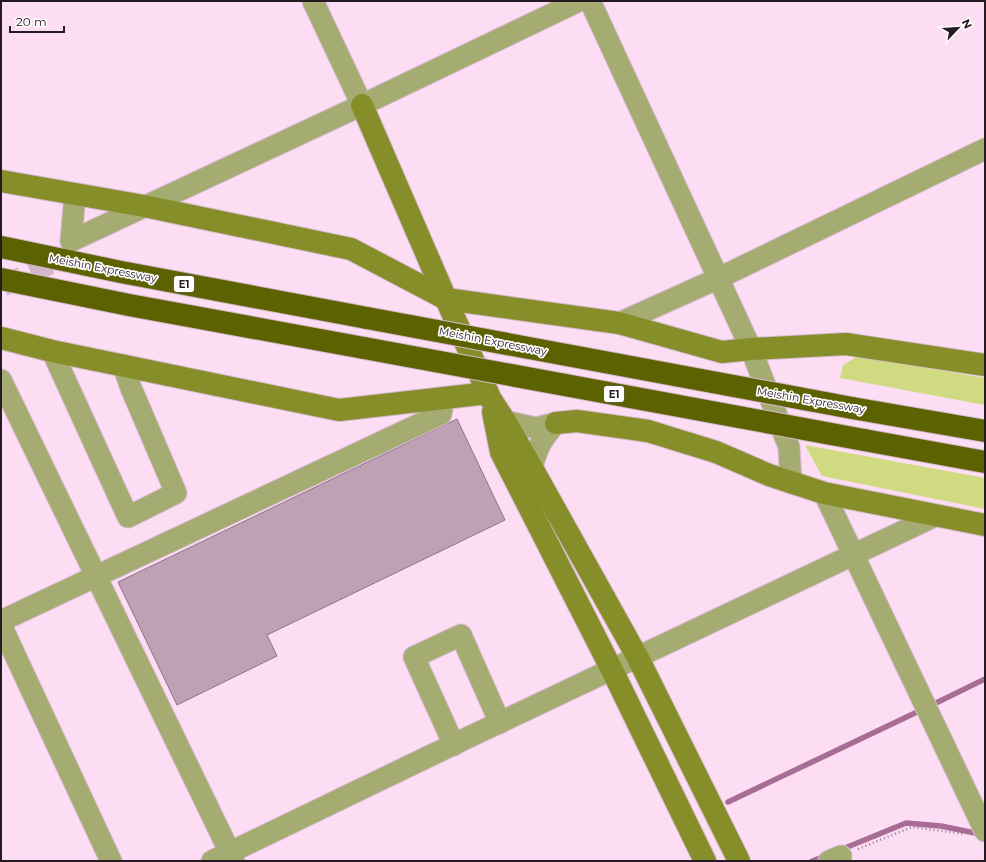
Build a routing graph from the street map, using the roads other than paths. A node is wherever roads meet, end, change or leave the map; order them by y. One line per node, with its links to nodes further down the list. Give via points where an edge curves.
1 (313, 1): 4 (street)
2 (579, 1): 4 (street)
3 (590, 1): 10 (street)
4 (362, 105): 8 (street); 12 (street)
5 (985, 149): 10 (street)
6 (1, 181): 7 (street)
7 (75, 194): 8 (street); 8 (street, via 78,244 105,237)
8 (144, 206): 12 (street, via 351,249)
9 (1, 247): 24 (highway, Meishin Expressway / E1, bridge, via 121,272)
10 (719, 278): 13 (street); 15 (street)
11 (1, 279): 25 (highway, E1, bridge, via 129,305)
12 (446, 299): 13 (street); 20 (street)
13 (619, 323): 15 (street, via 722,352)
14 (1, 338): 16 (street)
15 (751, 349): 17 (street, via 846,344); 27 (street, via 789,447)
16 (52, 351): 18 (street); 18 (street, via 128,517 176,493)
17 (985, 365)
18 (123, 366): 21 (street, via 338,410)
19 (1, 380): 32 (street)
20 (489, 395): 21 (street); 22 (street); 36 (street, via 501,452)
21 (444, 398): 32 (street, via 441,414)
22 (505, 421): 23 (street, via 536,428); 26 (street)
23 (556, 423): 26 (street, via 542,439); 27 (street, via 576,421 648,431 716,452)
24 (985, 431)
25 (985, 462)
26 (532, 468): 35 (street)
27 (791, 483): 28 (street)
28 (824, 493): 29 (street); 31 (street)
29 (935, 516): 30 (street); 31 (street)
30 (985, 525)
31 (854, 555): 35 (street); 39 (street)
32 (96, 576): 33 (street); 40 (street)
33 (1, 621)
34 (1, 625): 41 (street)
35 (638, 658): 36 (street); 43 (street)
36 (612, 670): 37 (street); 42 (street)
37 (500, 722): 38 (street); 38 (street, via 461,635 414,656)
38 (454, 745): 40 (street)
39 (978, 833)
40 (225, 858)
41 (111, 861)
42 (705, 861)
43 (739, 861)

